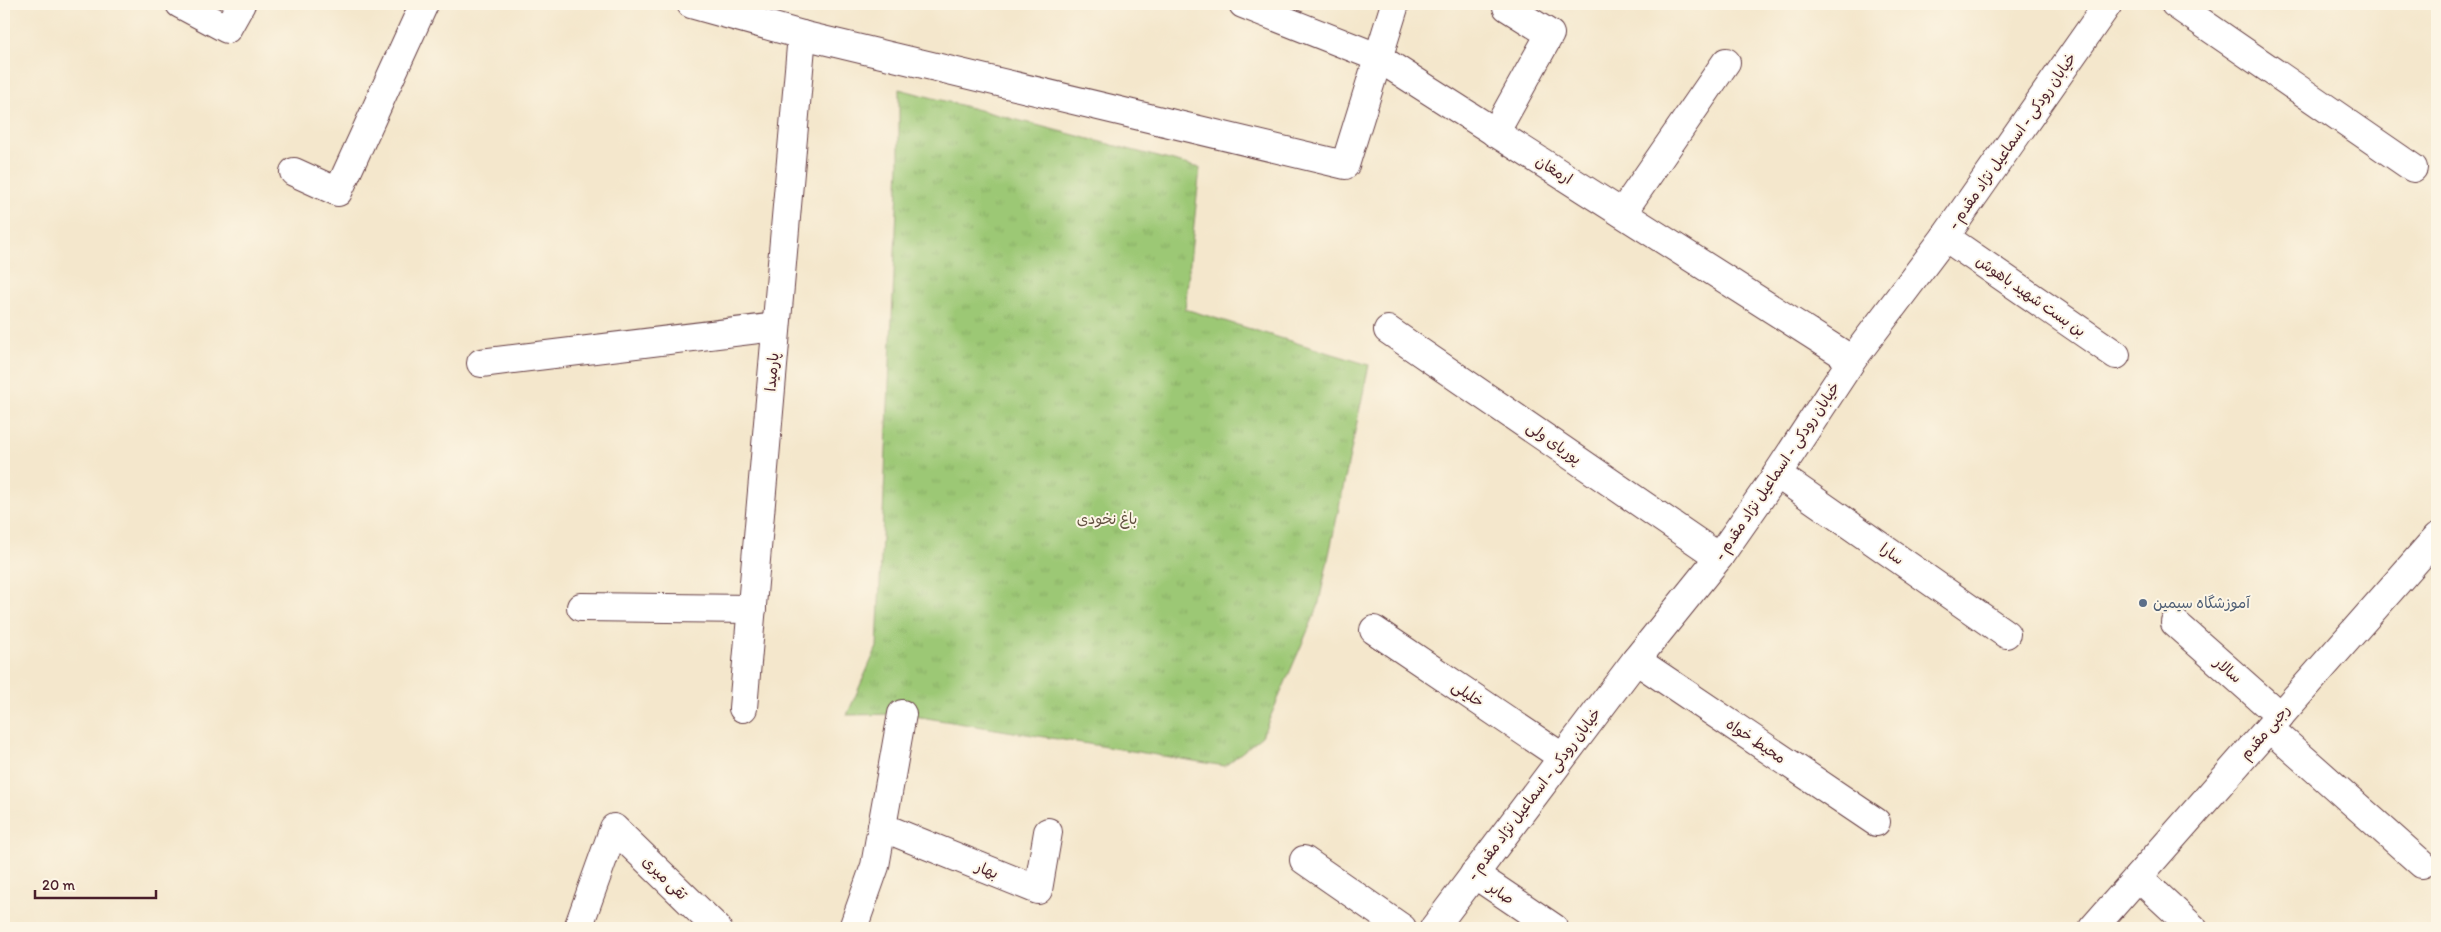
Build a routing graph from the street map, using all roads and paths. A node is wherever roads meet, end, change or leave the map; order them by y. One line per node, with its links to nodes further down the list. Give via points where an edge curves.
1 (180, 4): 2 (street, via 227,29)
2 (241, 4)
3 (424, 4): 15 (street, via 338,192)
4 (691, 4): 10 (street)
5 (1243, 4): 11 (street, ارمغان)
6 (1395, 4): 11 (street)
7 (1509, 4): 13 (street, via 1507,7 1550,34)
8 (2108, 4): 17 (street, - خیابان رودکی - اسماعیل نژاد مقدم)
9 (2174, 4): 14 (street)
10 (802, 36): 11 (street, via 1345,165); 18 (street, پارمیدا)
11 (1377, 57): 13 (street, ارمغان)
12 (1726, 62): 16 (street)
13 (1495, 133): 16 (street, ارمغان)
14 (2413, 168)
15 (294, 172)
16 (1622, 213): 21 (street, ارمغان)
17 (1945, 237): 20 (street, بن بست شهید باهوش); 21 (street, - خیابان رودکی - اسماعیل نژاد مقدم)
18 (776, 327): 22 (street); 27 (street, پارمیدا)
19 (1388, 330): 25 (street, پوریای ولی)
20 (2116, 355)
21 (1852, 360): 23 (street, - خیابان رودکی - اسماعیل نژاد مقدم)
22 (481, 363)
23 (1778, 474): 25 (street, - خیابان رودکی - اسماعیل نژاد مقدم); 30 (street, سارا)
24 (2437, 537): 34 (street, رجبی مقدم)
25 (1719, 557): 31 (street, - خیابان رودکی - اسماعیل نژاد مقدم)
26 (581, 607): 27 (street)
27 (752, 609): 32 (street, پارمیدا)
28 (2175, 623): 34 (street, سالار)
29 (1374, 630): 35 (street, خلیلی)
30 (2006, 634)
31 (1636, 660): 35 (street, - خیابان رودکی - اسماعیل نژاد مقدم); 36 (street, محیط خواه)
32 (743, 708)
33 (902, 714): 37 (street)
34 (2274, 722): 40 (street, سالار); 42 (street, رجبی مقدم)
35 (1562, 757): 41 (street, - خیابان رودکی - اسماعیل نژاد مقدم)
36 (1876, 822)
37 (882, 828): 38 (street, بهار, via 1038,890); 45 (street, via 874,866)
38 (1048, 832)
39 (1304, 860): 46 (street)
40 (2422, 864)
41 (1474, 874): 47 (street, - خیابان رودکی - اسماعیل نژاد مقدم); 48 (street, صابر)
42 (2138, 877): 49 (street, رجبی مقدم); 50 (street)
43 (578, 928): 44 (street, تقی میری, via 614,828)
44 (717, 928)
45 (853, 928)
46 (1402, 928)
47 (1434, 928)
48 (1554, 928)
49 (2093, 928)
50 (2193, 928)

